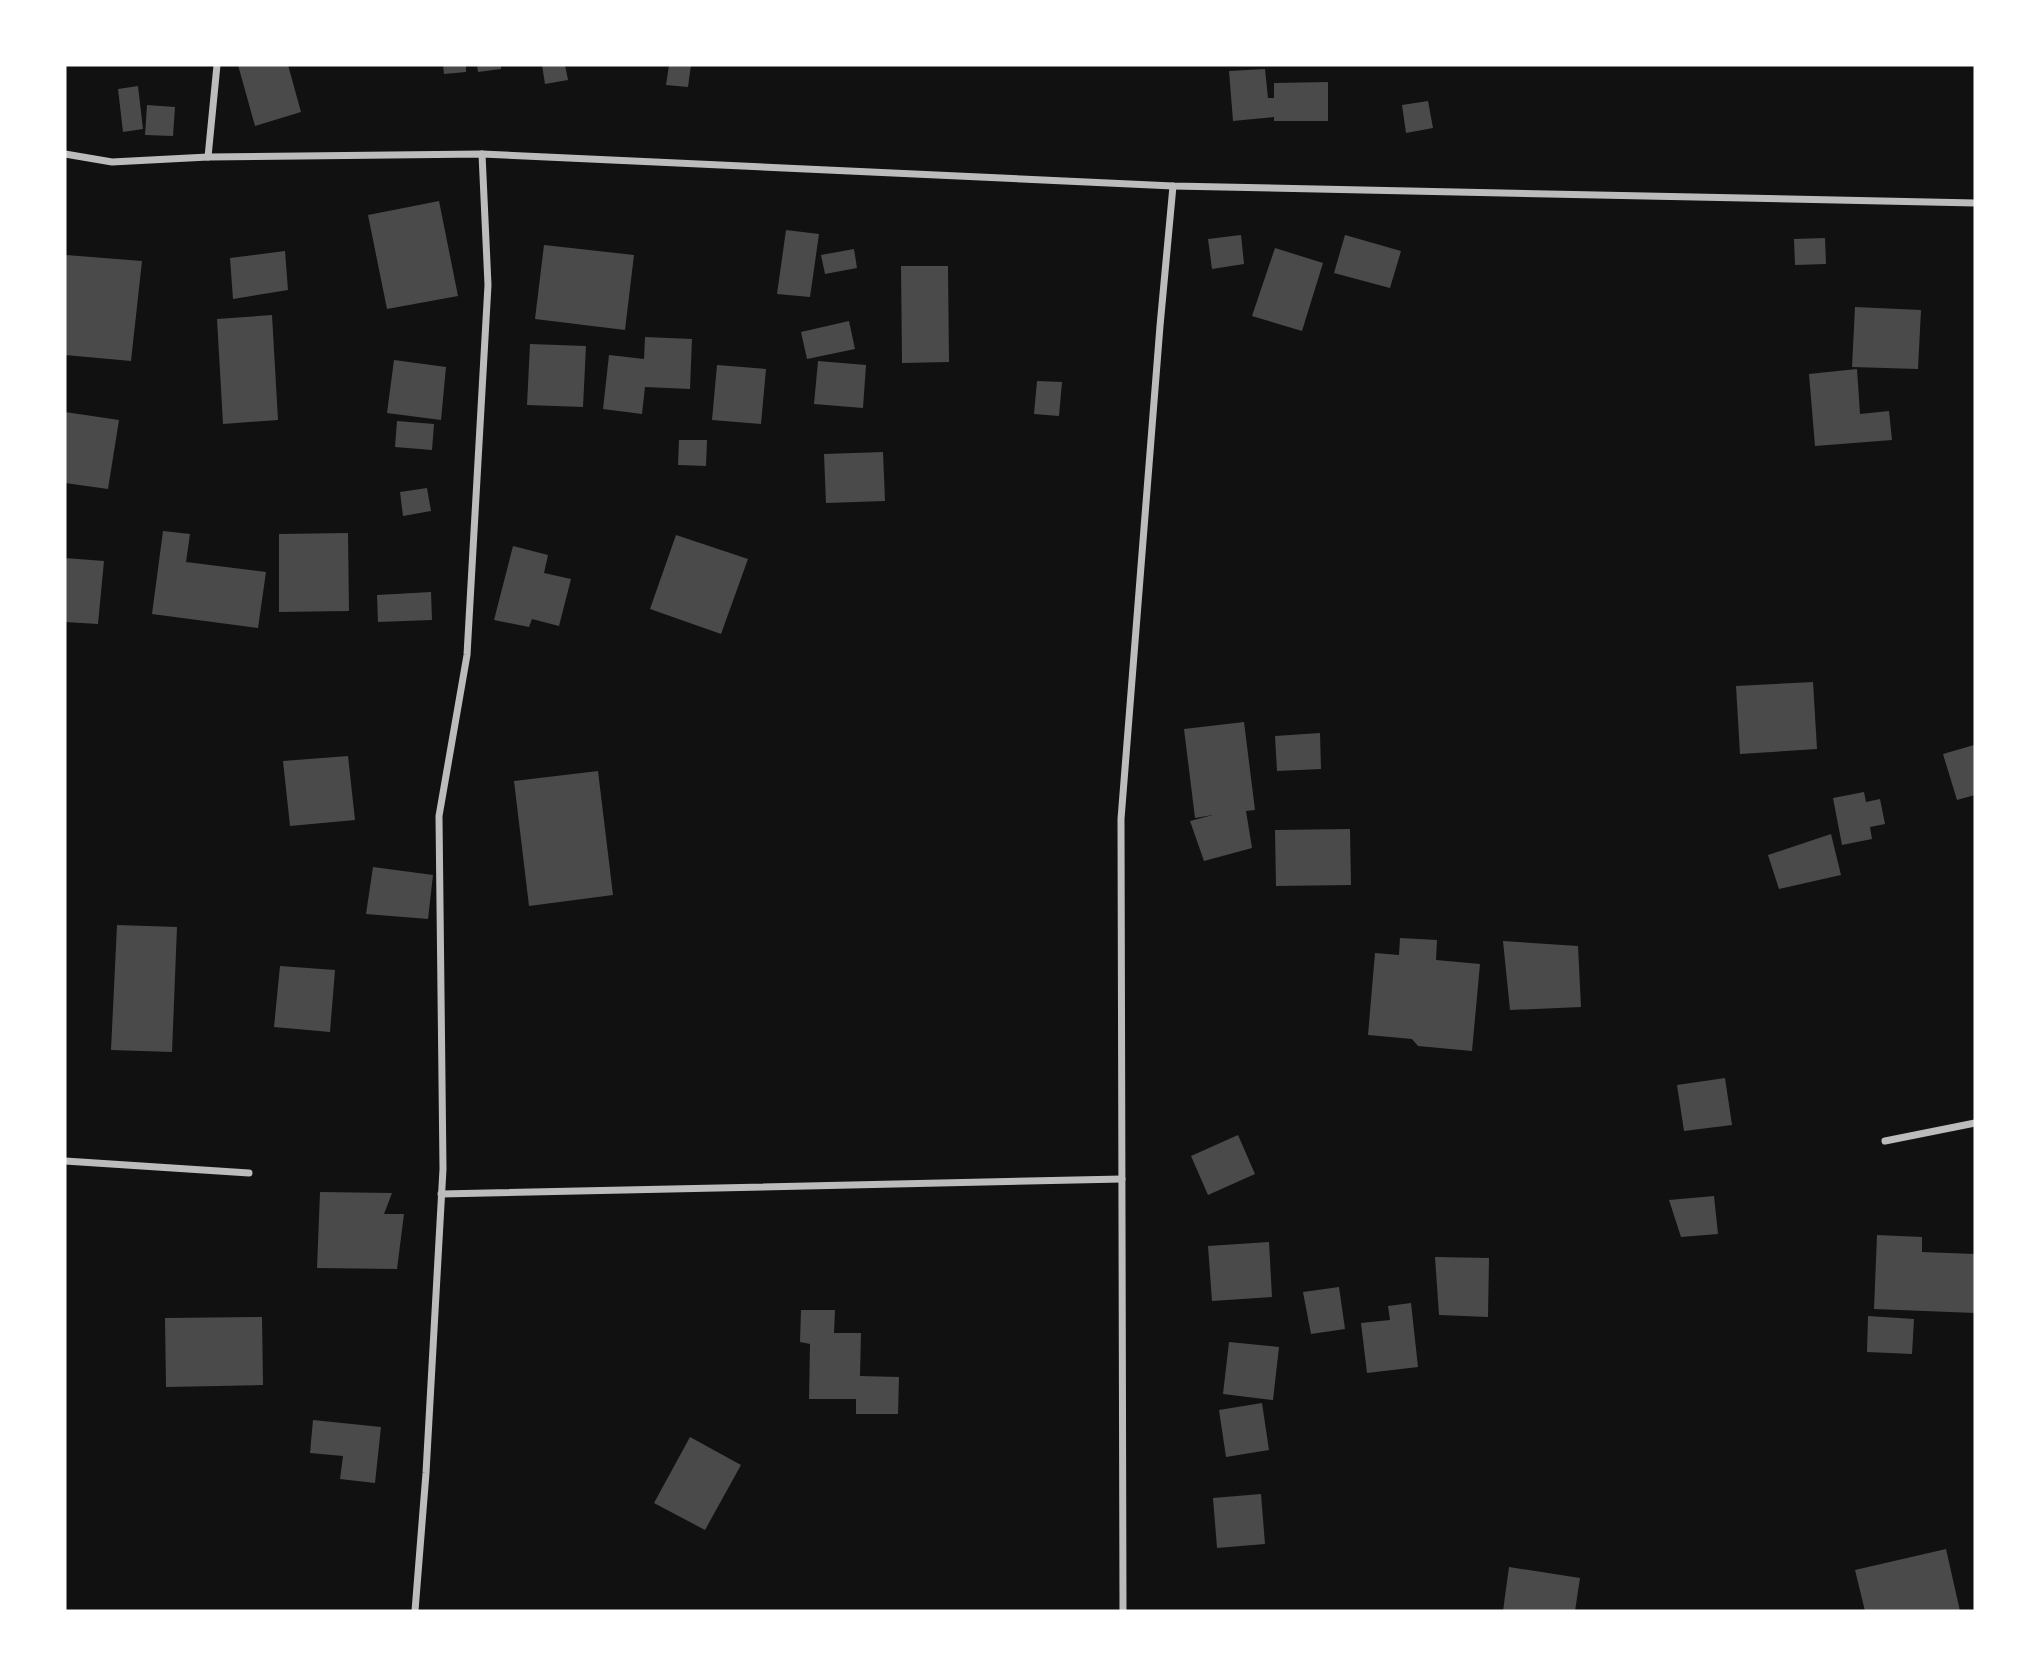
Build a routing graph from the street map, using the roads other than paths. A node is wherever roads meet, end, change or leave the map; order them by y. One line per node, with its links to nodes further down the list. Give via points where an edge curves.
1 (217, 65): 4 (street)
2 (65, 154): 4 (street, via 112,162)
3 (482, 154): 4 (street); 5 (street); 12 (street, via 488,285 467,655 439,816)
4 (208, 157)
5 (1173, 187): 6 (street); 11 (street, via 1121,818)
6 (1975, 202)
7 (1975, 1122): 8 (street)
8 (1885, 1142)
9 (65, 1161): 10 (street)
10 (249, 1173)
11 (1122, 1179): 12 (street); 14 (street)
12 (442, 1194): 13 (street)
13 (415, 1611)
14 (1123, 1611)

